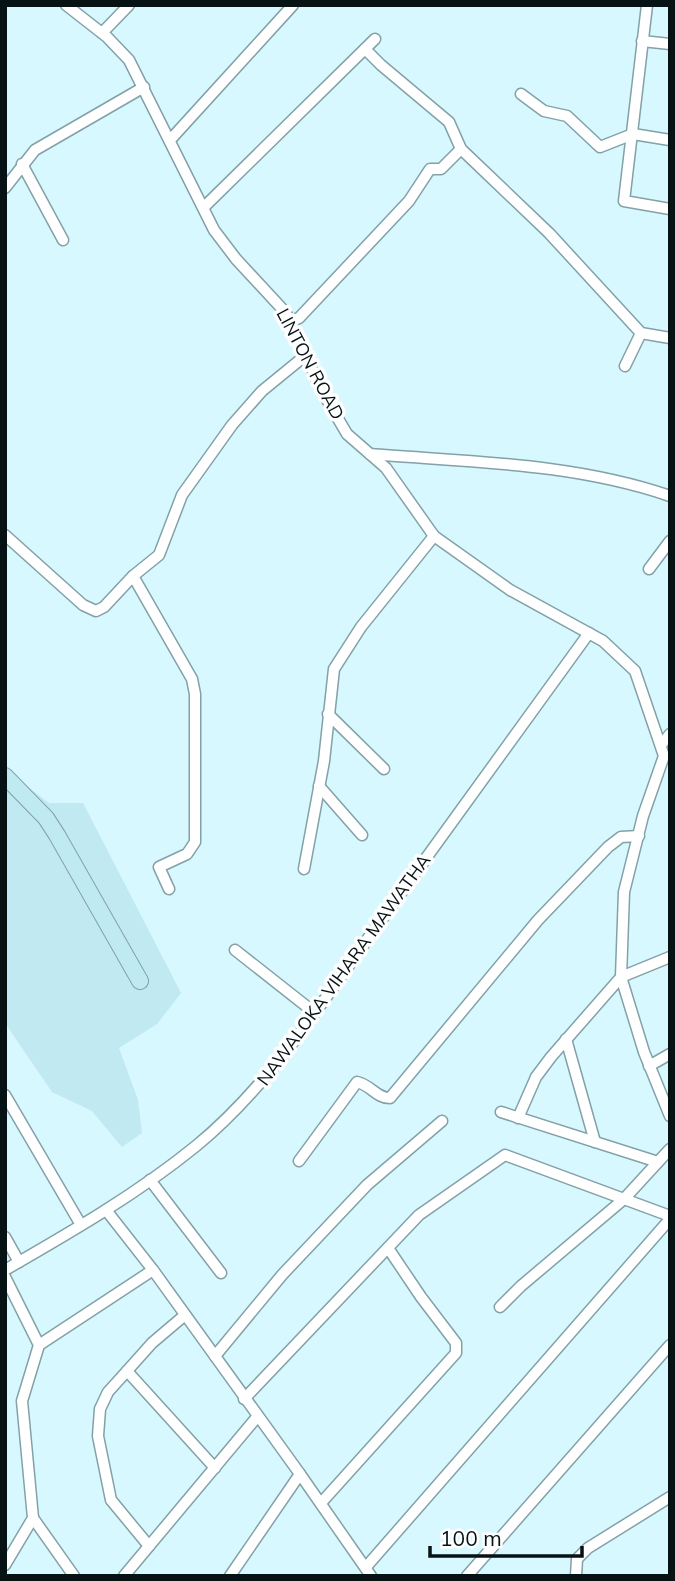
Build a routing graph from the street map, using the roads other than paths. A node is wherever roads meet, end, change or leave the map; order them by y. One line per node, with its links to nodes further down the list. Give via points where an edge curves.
1 (66, 5): 5 (street, LINTON ROAD)
2 (128, 5): 5 (street)
3 (293, 5): 13 (street)
4 (647, 5): 7 (street)
5 (102, 33): 10 (street, LINTON ROAD, via 129,60)
6 (375, 39): 9 (street)
7 (642, 41): 8 (street); 12 (street)
8 (670, 44)
9 (365, 49): 15 (street, via 449,122); 18 (street)
10 (144, 87): 13 (street, LINTON ROAD); 16 (street, via 35,150)
11 (521, 93): 12 (street, via 544,111 567,116 600,147)
12 (632, 134): 14 (street); 19 (street, via 624,201)
13 (171, 139): 18 (street, LINTON ROAD)
14 (670, 140)
15 (461, 149): 21 (street, via 441,169 430,169 409,201 299,318); 22 (street, via 549,233)
16 (22, 164): 17 (street); 20 (street)
17 (5, 188)
18 (204, 207): 21 (street, LINTON ROAD, via 214,230)
19 (670, 209)
20 (63, 240)
21 (290, 321): 24 (street, LINTON ROAD)
22 (641, 333): 23 (street); 25 (street)
23 (670, 338)
24 (306, 355): 26 (street, LINTON ROAD, via 347,434); 32 (street, via 262,391 232,425 183,495 159,555)
25 (625, 366)
26 (370, 454): 27 (street, via 560,471); 29 (street, LINTON ROAD, via 398,484)
27 (670, 496)
28 (5, 535): 32 (street, via 83,605 96,611)
29 (434, 536): 33 (street, LINTON ROAD, via 510,590); 34 (street, via 361,627 334,669)
30 (670, 541): 31 (street)
31 (649, 569)
32 (133, 576): 43 (street, via 192,679 195,694 195,842 187,854 159,867)
33 (589, 633): 36 (street, LINTON ROAD, via 635,671); 48 (street, NAWALOKA VIHARA MAWATHA)
34 (328, 714): 37 (street); 39 (street)
35 (670, 734): 36 (street)
36 (660, 745): 41 (street, via 664,756)
37 (384, 769)
38 (5, 776): 47 (street, via 46,818)
39 (319, 786): 40 (street); 42 (street)
40 (362, 835)
41 (639, 835): 46 (street, via 624,892); 59 (street, via 621,837 608,847 538,920 390,1098 381,1098 357,1082)
42 (304, 869)
43 (169, 889)
44 (234, 950): 48 (street)
45 (670, 957): 46 (street)
46 (621, 977): 49 (street); 51 (street)
47 (140, 981)
48 (314, 1013): 61 (street, NAWALOKA VIHARA MAWATHA, via 254,1090 197,1145)
49 (566, 1039): 55 (street, via 536,1077); 57 (street)
50 (670, 1054): 51 (street)
51 (649, 1066): 53 (street)
52 (5, 1095): 65 (street)
53 (668, 1108)
54 (500, 1112): 55 (street)
55 (518, 1118): 57 (street)
56 (442, 1121): 77 (street, via 367,1185 282,1275)
57 (596, 1142): 60 (street)
58 (670, 1149): 60 (street)
59 (299, 1161)
60 (658, 1162): 62 (street)
61 (150, 1180): 63 (street, NAWALOKA VIHARA MAWATHA); 71 (street)
62 (624, 1199): 64 (street); 67 (street, via 505,1155 419,1215); 73 (street)
63 (106, 1210): 65 (street, NAWALOKA VIHARA MAWATHA); 70 (street)
64 (670, 1217): 88 (street)
65 (81, 1225): 68 (street, NAWALOKA VIHARA MAWATHA)
66 (5, 1237): 68 (street)
67 (388, 1248): 79 (street); 84 (street, via 456,1343 456,1353)
68 (19, 1262): 69 (street, NAWALOKA VIHARA MAWATHA)
69 (5, 1270)
70 (153, 1270): 74 (street); 75 (street)
71 (221, 1273)
72 (5, 1277): 75 (street)
73 (500, 1307)
74 (185, 1315): 77 (street); 78 (street)
75 (39, 1345): 85 (street, via 22,1401)
76 (670, 1345): 92 (street)
77 (215, 1356): 79 (street)
78 (127, 1371): 81 (street); 86 (street, via 100,1409 98,1436 111,1500)
79 (244, 1399): 80 (street)
80 (257, 1418): 81 (street); 82 (street)
81 (215, 1468): 86 (street)
82 (300, 1474): 84 (street); 89 (street)
83 (670, 1497): 93 (street, via 588,1548 577,1559)
84 (321, 1503): 88 (street)
85 (33, 1518): 87 (street); 90 (street)
86 (149, 1545): 91 (street)
87 (5, 1565)
88 (369, 1571)
89 (235, 1574)
90 (74, 1576)
91 (124, 1576)
92 (467, 1576)
93 (576, 1576)

